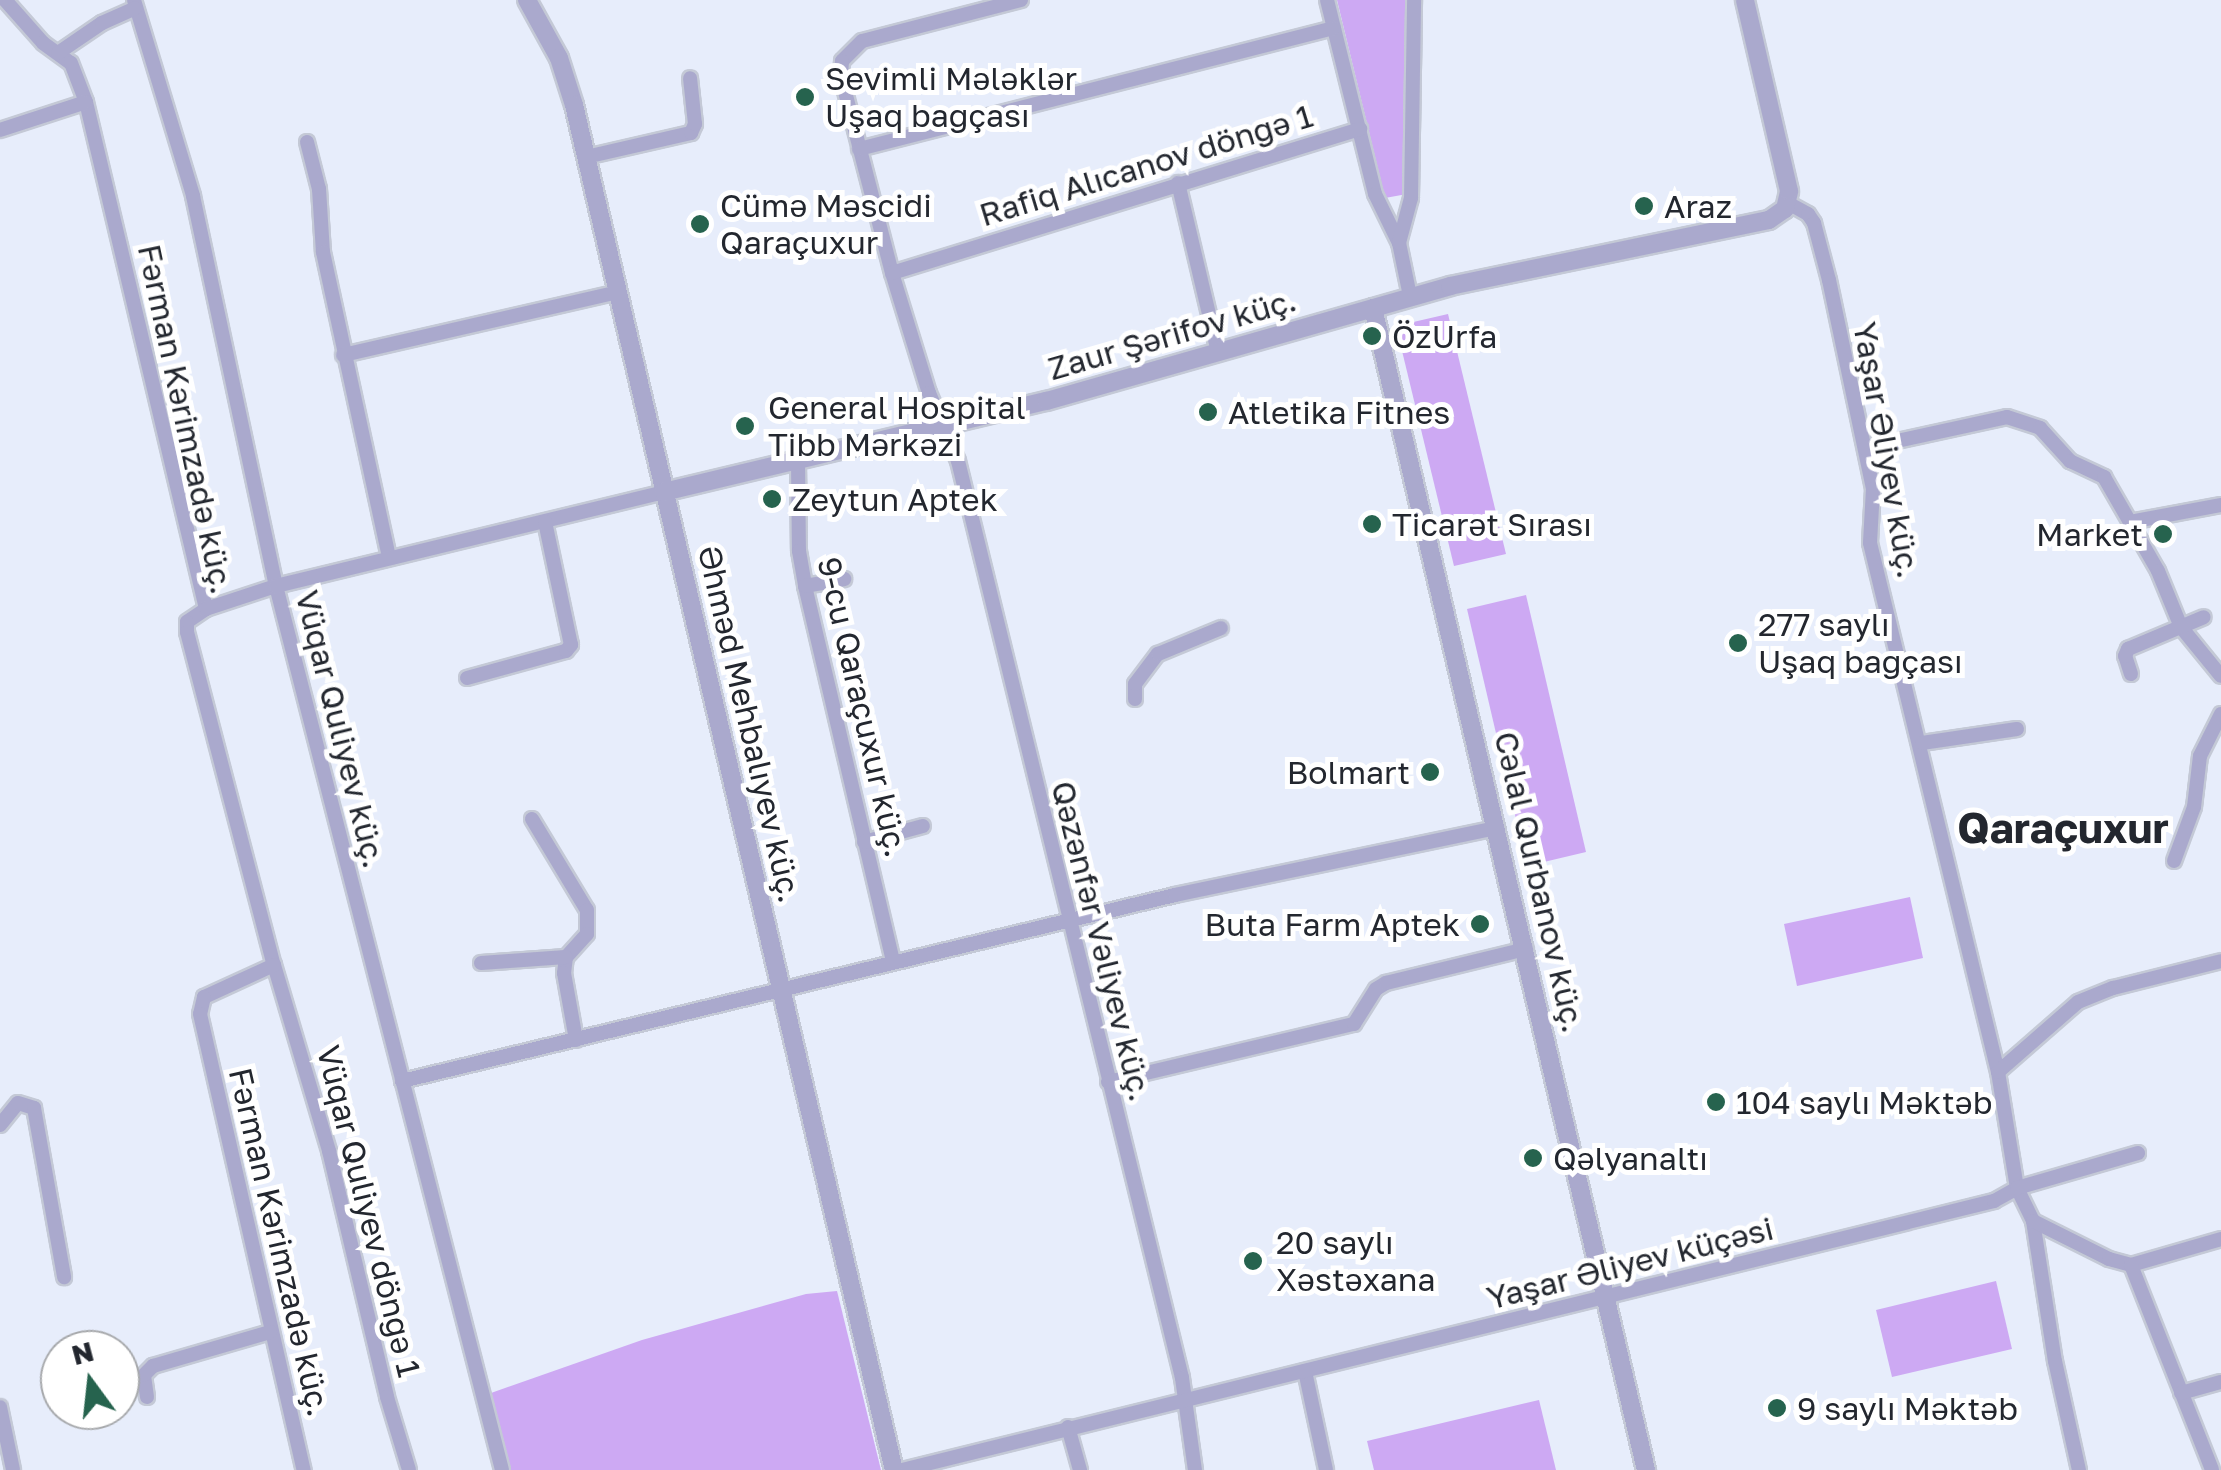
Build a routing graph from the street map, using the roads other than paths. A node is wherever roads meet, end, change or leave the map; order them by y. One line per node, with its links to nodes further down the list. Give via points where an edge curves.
1 (5, 0): 9 (street, Fərman Kərimzadə küç.)
2 (527, 0): 16 (street, Əhməd Mehbalıyev küç., via 559,58)
3 (1021, 0): 15 (street, Qəzənfər Vəliyev küç., via 862,42 842,61 841,76)
4 (1327, 0): 8 (street)
5 (1414, 0): 19 (street, via 1411,198)
6 (1745, 0): 18 (street)
7 (134, 4): 9 (street); 35 (street, Vüqar Quliyev küç., via 193,196)
8 (1334, 28): 12 (street); 15 (street)
9 (58, 53): 11 (street, Fərman Kərimzadə küç., via 78,75)
10 (690, 78): 16 (street, via 691,132)
11 (86, 102): 13 (street); 37 (street, Fərman Kərimzadə küç.)
12 (1360, 129): 17 (street, Rafiq Alıcanov döngə 1); 19 (street, via 1375,194)
13 (0, 130)
14 (308, 142): 25 (street)
15 (859, 150): 20 (street, Qəzənfər Vəliyev küç.)
16 (586, 157): 21 (street, Əhməd Mehbalıyev küç.)
17 (1178, 183): 20 (street, Rafiq Alıcanov döngə 1); 24 (street)
18 (1788, 203): 22 (street, Zaur Şərifov küç., via 1752,224); 27 (street, Yaşar Əliyev küç., via 1808,214 1818,234)
19 (1400, 243): 22 (street)
20 (892, 272): 26 (street, Qəzənfər Vəliyev küç.)
21 (618, 292): 25 (street); 29 (street, Əhməd Mehbalıyev küç.)
22 (1410, 296): 23 (street, Zaur Şərifov küç.)
23 (1373, 308): 24 (street, Zaur Şərifov küç.); 50 (street, Cəlal Qurbanov küç.)
24 (1218, 352): 26 (street, Zaur Şərifov küç.)
25 (344, 356): 33 (street)
26 (944, 428): 28 (street, Zaur Şərifov küç.); 53 (street, Qəzənfər Vəliyev küç., via 958,461)
27 (1865, 448): 32 (street, via 1984,420 2017,420 2040,428 2070,461 2097,470); 47 (street, Yaşar Əliyev küç., via 1873,489 1870,542)
28 (798, 461): 29 (street, Zaur Şərifov küç.); 36 (street, 9-cu Qaraçuxur küç.)
29 (664, 492): 31 (street, Zaur Şərifov küç.); 60 (street, Əhməd Mehbalıyev küç.)
30 (2221, 505): 32 (street)
31 (546, 522): 33 (street, Zaur Şərifov küç.); 43 (street, via 572,645)
32 (2130, 522): 39 (street)
33 (389, 558): 35 (street, Zaur Şərifov küç.)
34 (844, 578): 36 (street)
35 (276, 586): 37 (street, Zaur Şərifov küç.); 63 (street, Vüqar Quliyev küç.)
36 (805, 586): 51 (street, 9-cu Qaraçuxur küç.)
37 (206, 609): 59 (street, Fərman Kərimzadə küç., via 187,622 188,632)
38 (2204, 616): 39 (street)
39 (2181, 627): 41 (street, via 2128,649); 42 (street)
40 (1221, 628): 44 (street, via 1158,654 1135,684)
41 (2131, 674)
42 (2221, 676)
43 (467, 678)
44 (1136, 699)
45 (2221, 714): 52 (street, via 2200,756 2194,807)
46 (2017, 729): 47 (street)
47 (1922, 743): 62 (street, Yaşar Əliyev küç.)
48 (532, 820): 55 (street, via 587,910 587,934)
49 (923, 826): 51 (street)
50 (1497, 828): 53 (street); 54 (street, Cəlal Qurbanov küç.)
51 (864, 842): 58 (street, 9-cu Qaraçuxur küç.)
52 (2174, 861)
53 (1069, 920): 58 (street); 64 (street, Qəzənfər Vəliyev küç.)
54 (1526, 949): 64 (street, via 1386,983 1354,1024); 72 (street, Cəlal Qurbanov küç.)
55 (566, 957): 57 (street); 61 (street)
56 (2221, 961): 62 (street, via 2087,998)
57 (481, 962)
58 (893, 962): 60 (street)
59 (274, 965): 73 (street, Fərman Kərimzadə küç., via 204,997 200,1014); 83 (street, Vüqar Quliyev döngə 1, via 330,1150)
60 (781, 990): 61 (street); 85 (street, Əhməd Mehbalıyev küç.)
61 (576, 1040): 63 (street)
62 (1998, 1072): 67 (street, Yaşar Əliyev küç.)
63 (402, 1080): 84 (street, Vüqar Quliyev küç.)
64 (1108, 1082): 78 (street, Qəzənfər Vəliyev küç.)
65 (0, 1125): 71 (street, via 18,1103 34,1108)
66 (2138, 1153): 67 (street, Yaşar Əliyev küçəsi)
67 (2018, 1188): 68 (street, Yaşar Əliyev küç.); 72 (street, Yaşar Əliyev küçəsi, via 1994,1201)
68 (2034, 1221): 70 (street); 90 (street, Yaşar Əliyev küç.)
69 (2221, 1239): 70 (street)
70 (2131, 1265): 76 (street)
71 (64, 1276)
72 (1605, 1299): 74 (street, Yaşar Əliyev küçəsi); 89 (street, Cəlal Qurbanov küç.)
73 (270, 1332): 77 (street, via 153,1366 144,1375); 82 (street, Fərman Kərimzadə küç.)
74 (1304, 1371): 78 (street, Yaşar Əliyev küçəsi); 88 (street)
75 (2221, 1382): 76 (street)
76 (2181, 1393): 91 (street)
77 (147, 1397)
78 (1184, 1400): 80 (street, Yaşar Əliyev küçəsi); 87 (street, Qəzənfər Vəliyev küç.)
79 (0, 1407): 81 (street)
80 (1068, 1427): 85 (street, Yaşar Əliyev küçəsi); 86 (street)
81 (13, 1470)
82 (304, 1470)
83 (409, 1470)
84 (502, 1470)
85 (898, 1470)
86 (1080, 1470)
87 (1195, 1470)
88 (1326, 1470)
89 (1646, 1470)
90 (2079, 1470)
91 (2212, 1470)

